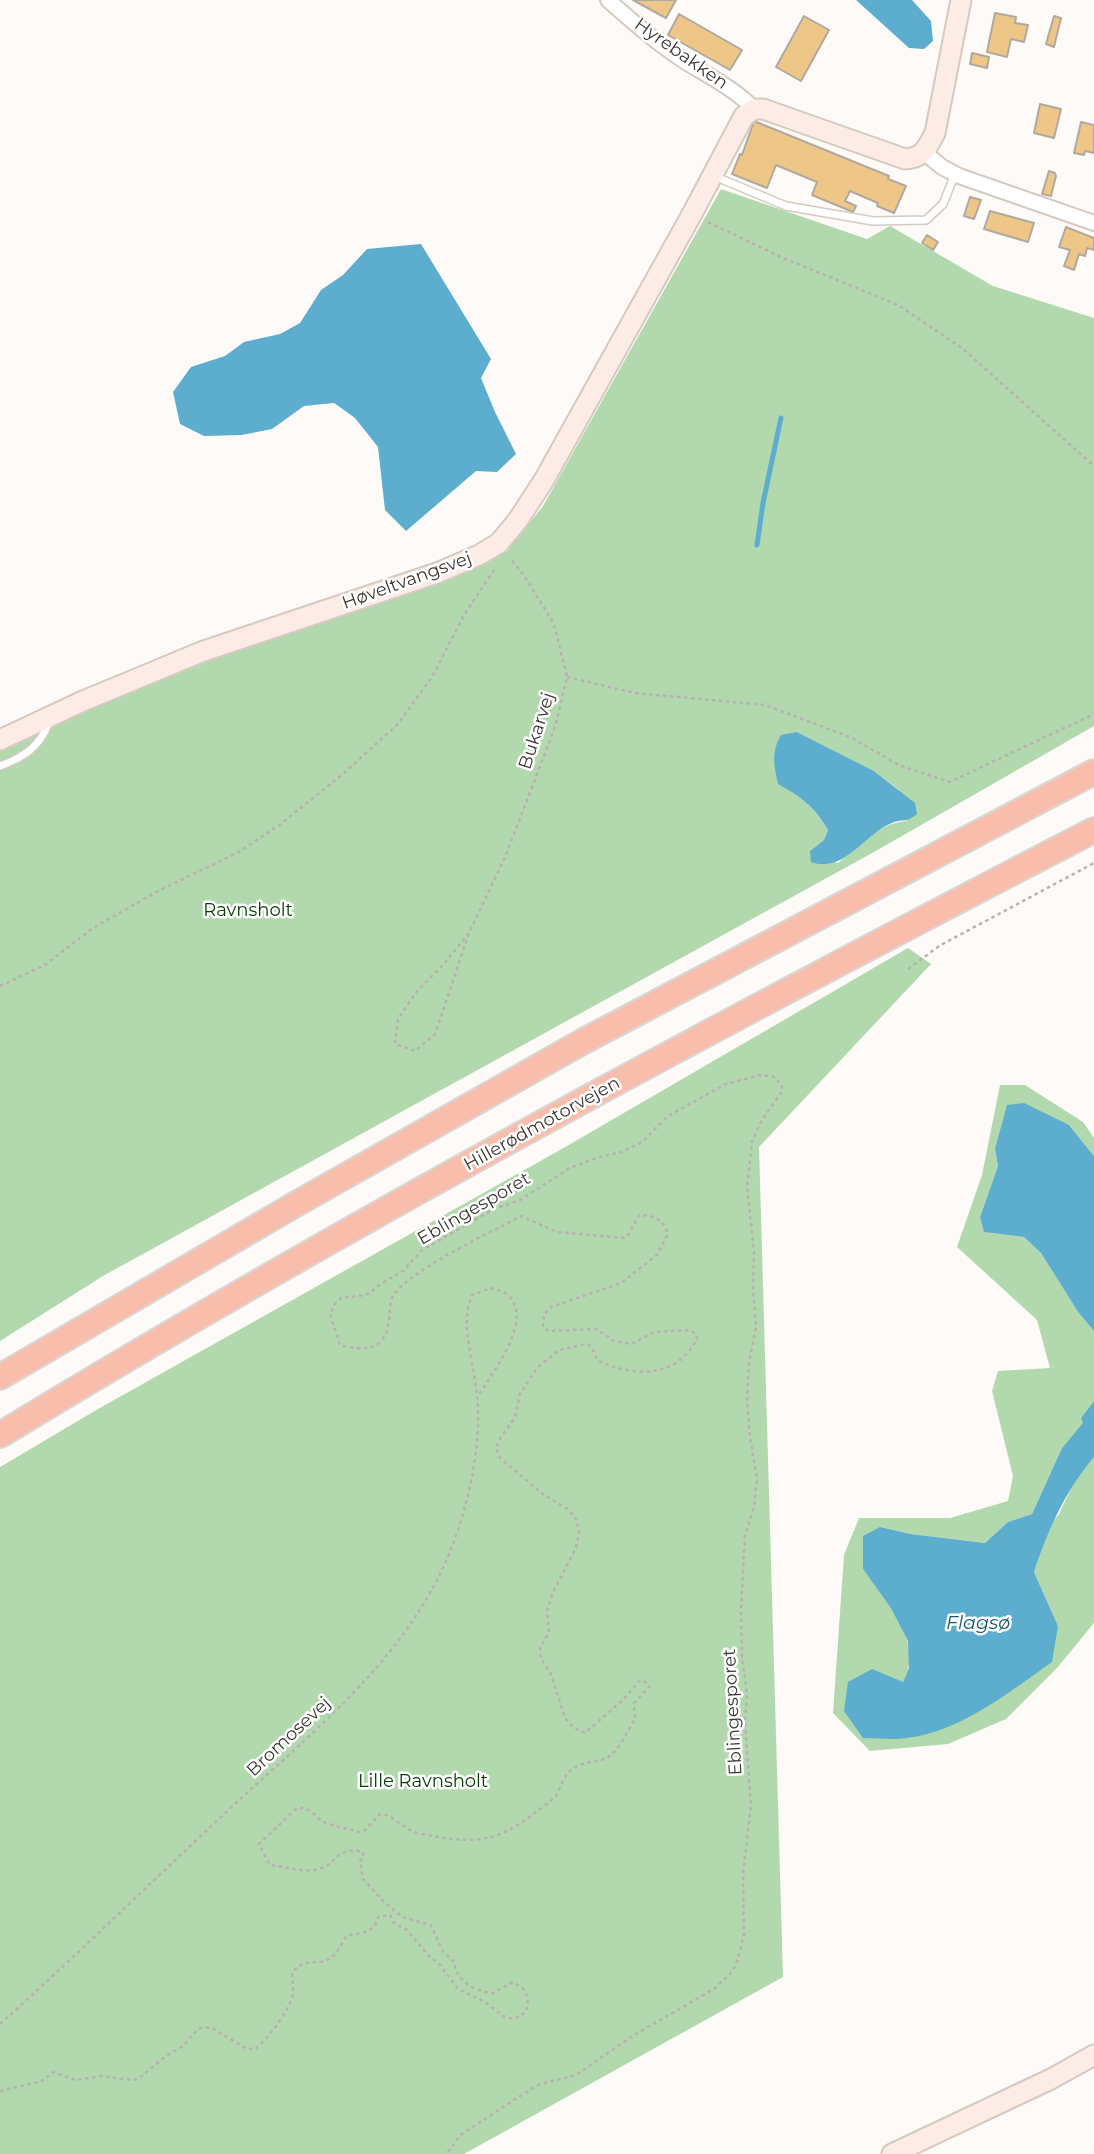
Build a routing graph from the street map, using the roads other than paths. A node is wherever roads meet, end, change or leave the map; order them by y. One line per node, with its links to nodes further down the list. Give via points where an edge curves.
1 (608, 0): 3 (street, Hyrebakken, via 645,33 740,94)
2 (961, 0): 4 (street, via 935,133)
3 (754, 109): 4 (street, via 905,159); 6 (street, Høveltvangsvej, via 744,116)
4 (925, 153): 5 (street)
5 (955, 174): 6 (lane, via 943,204 926,220 873,221 786,206); 7 (street)
6 (714, 176): 8 (street, Høveltvangsvej, via 544,480 499,543 437,573 201,652)
7 (1094, 223)
8 (52, 715): 9 (street, Høveltvangsvej); 10 (lane, via 43,738)
9 (0, 740)
10 (0, 766)
11 (1094, 772): 13 (highway, via 582,1042)
12 (1094, 830): 14 (highway, Hillerødmotorvejen, via 604,1088)
13 (0, 1377)
14 (0, 1436)
15 (1094, 2055): 16 (street)
16 (892, 2154)

